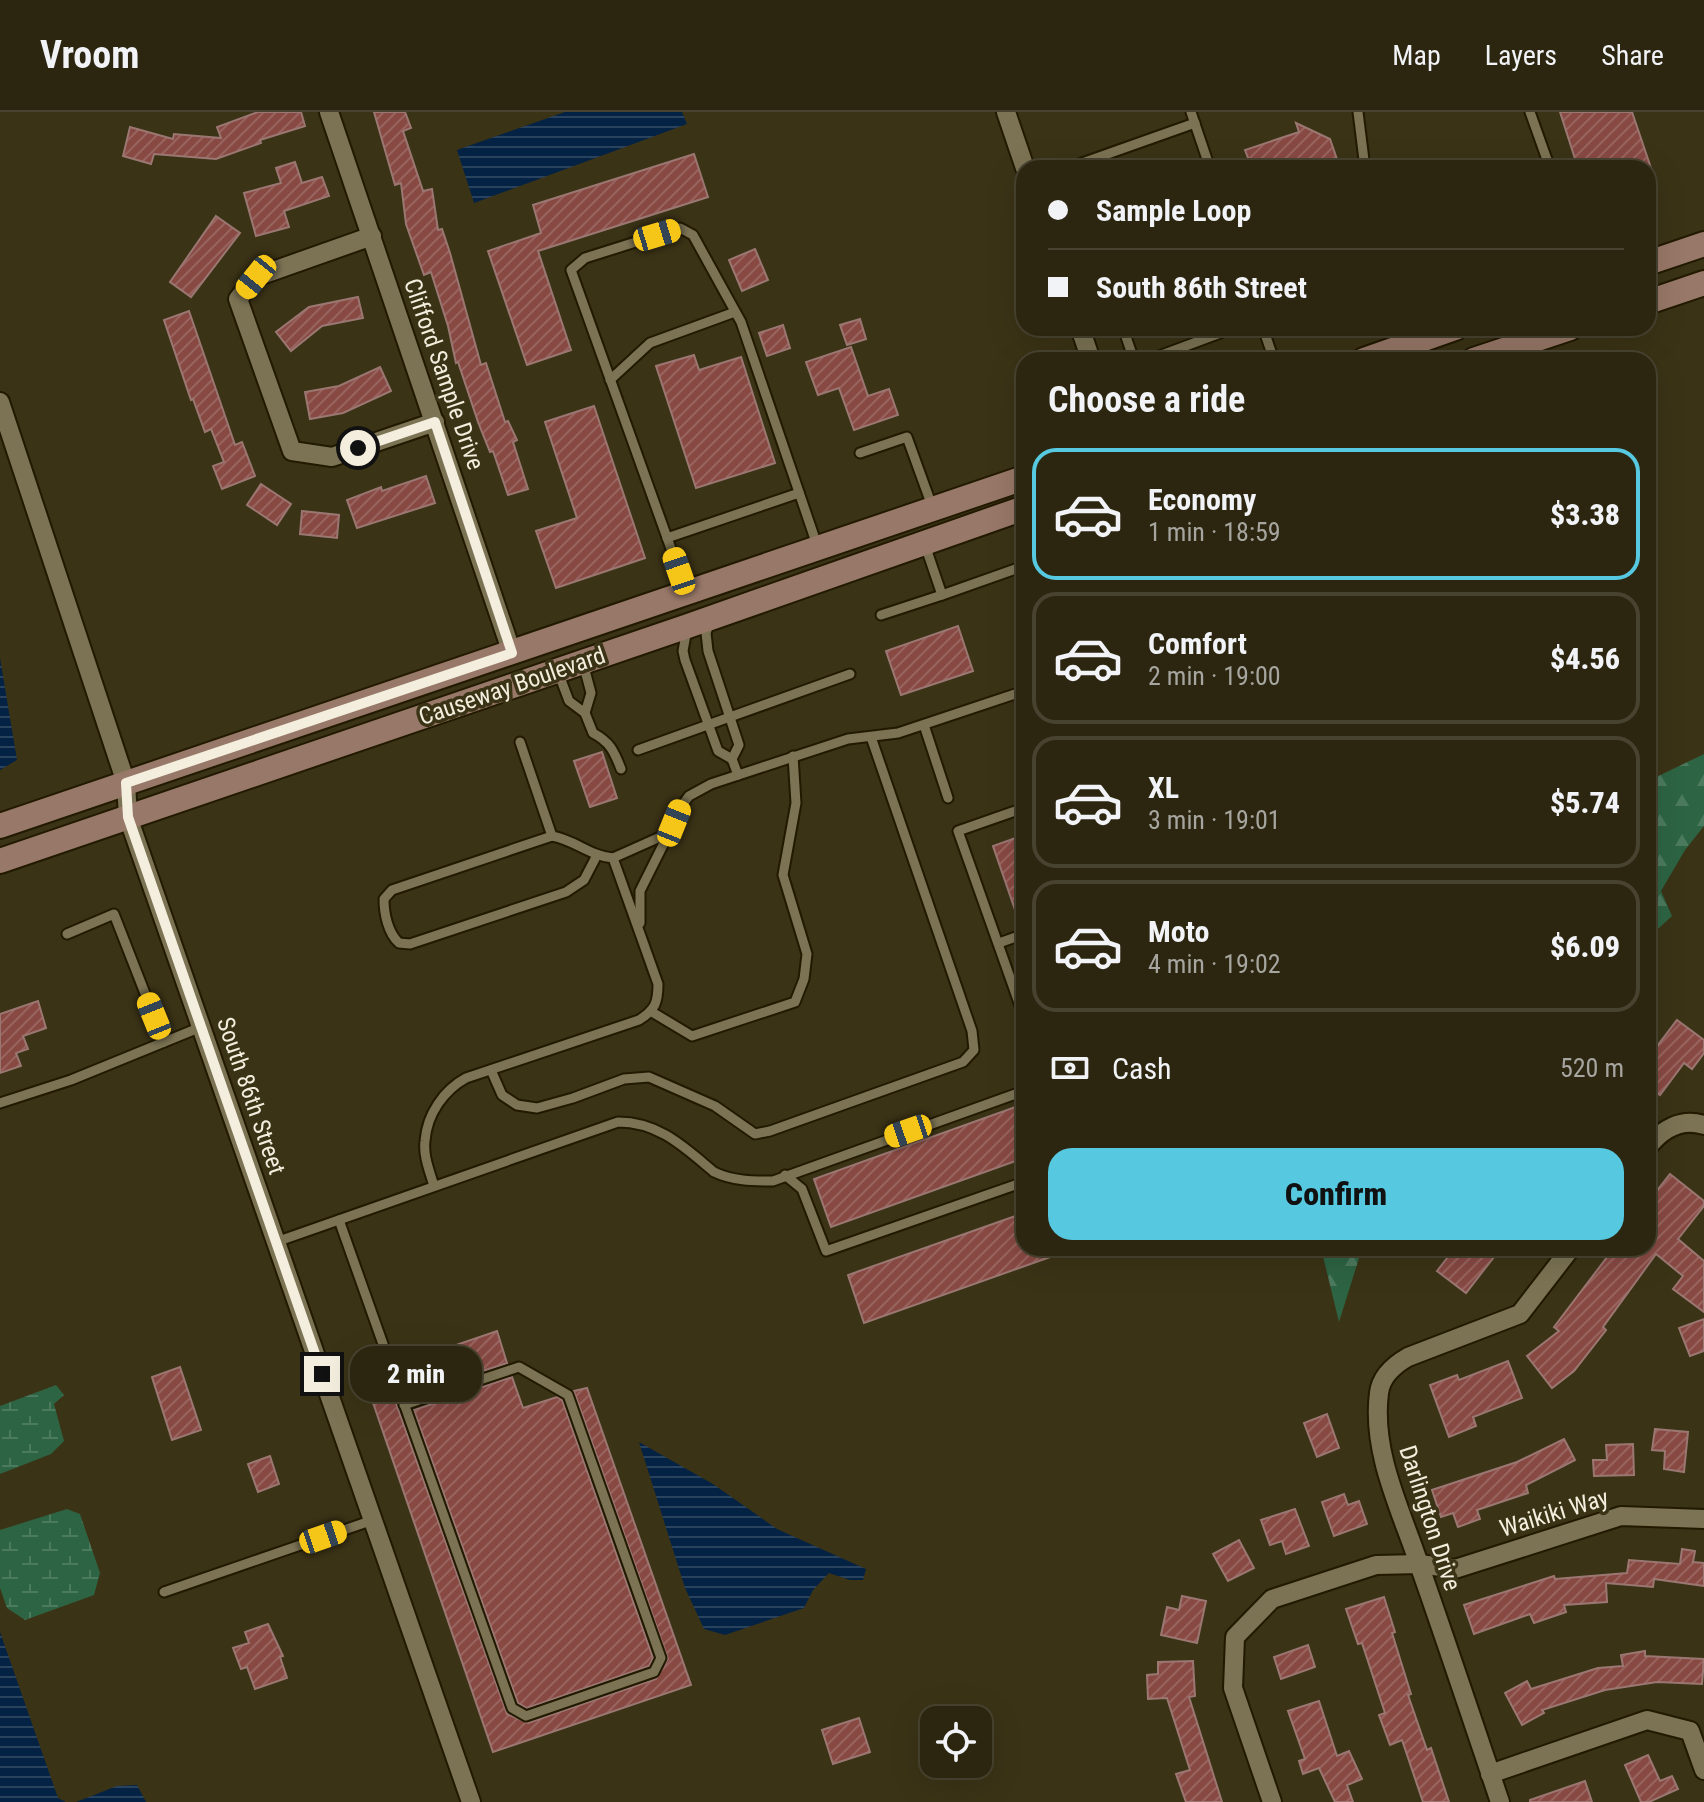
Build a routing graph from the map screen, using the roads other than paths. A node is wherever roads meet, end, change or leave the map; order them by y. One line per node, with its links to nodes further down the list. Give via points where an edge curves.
1 (329, 112): 12 (street, Clifford Sample Drive)
2 (1006, 112): 7 (street)
3 (1191, 112): 6 (lane)
4 (1358, 112): 10 (lane)
5 (1530, 112): 11 (lane)
6 (1195, 123): 8 (lane); 9 (lane)
7 (1022, 160)
8 (1091, 160)
9 (1207, 160)
10 (1364, 160)
11 (1547, 160)
12 (372, 236): 27 (street, Clifford Sample Drive); 27 (street, via 256,277 238,299 292,451 332,457)
13 (1704, 244): 14 (main road)
14 (1656, 260)
15 (1704, 283): 16 (main road)
16 (1656, 299)
17 (735, 312): 25 (lane, via 650,343); 25 (lane, via 693,235 680,228 585,258 571,270); 30 (lane)
18 (1212, 336): 22 (lane)
19 (1433, 336): 21 (main road)
20 (1546, 336): 24 (main road)
21 (1413, 343): 23 (main road)
22 (1170, 352)
23 (1387, 352)
24 (1498, 352)
25 (610, 380): 35 (lane)
26 (0, 402): 61 (street, South 86th Street)
27 (435, 422): 44 (street, Clifford Sample Drive)
28 (860, 453): 32 (lane, via 907,437)
29 (1016, 481): 32 (main road, Causeway Boulevard)
30 (799, 493): 35 (lane); 37 (lane)
31 (1016, 497): 36 (main road, via 966,515)
32 (933, 509): 34 (main road, Causeway Boulevard)
33 (1016, 511): 36 (main road, Causeway Boulevard)
34 (893, 523): 37 (main road, Causeway Boulevard); 43 (main road, via 838,556 715,598)
35 (667, 538): 40 (lane, via 679,571)
36 (924, 542): 39 (lane); 42 (main road, Causeway Boulevard)
37 (818, 549): 40 (main road, Causeway Boulevard)
38 (1016, 569): 39 (lane)
39 (942, 595): 41 (lane)
40 (680, 596): 44 (main road, Causeway Boulevard); 49 (main road, via 663,616 509,668 477,685)
41 (881, 615)
42 (711, 618): 43 (main road, Causeway Boulevard); 51 (lane, via 706,644)
43 (688, 626): 45 (main road, Causeway Boulevard); 52 (lane, via 683,651)
44 (512, 653): 61 (main road, Causeway Boulevard)
45 (582, 662): 46 (main road, Causeway Boulevard); 50 (lane, via 591,693)
46 (558, 671): 49 (main road, Causeway Boulevard); 50 (lane, via 569,701)
47 (850, 674): 51 (lane)
48 (1016, 694): 53 (lane)
49 (465, 702): 64 (main road, Causeway Boulevard)
50 (585, 713): 59 (lane, via 593,733 613,748)
51 (729, 716): 52 (lane); 58 (lane, via 739,745)
52 (708, 724): 56 (lane); 58 (lane, via 718,751)
53 (924, 725): 54 (lane); 62 (lane)
54 (871, 737): 57 (lane); 79 (lane, via 972,1031 974,1050 963,1062 755,1134 715,1106 649,1077 624,1079 537,1108 517,1105 502,1095)
55 (520, 742): 67 (lane)
56 (638, 750)
57 (793, 756): 60 (lane); 76 (lane, via 796,803 783,875 807,954 795,1002 692,1036)
58 (732, 759): 60 (lane)
59 (621, 769)
60 (738, 775): 66 (lane, via 689,796)
61 (126, 783): 64 (street, South 86th Street); 65 (main road, Causeway Boulevard)
62 (948, 798)
63 (1016, 811): 74 (lane, via 958,831)
64 (128, 817): 70 (main road, Causeway Boulevard); 77 (street, South 86th Street)
65 (0, 826)
66 (669, 833): 69 (lane); 73 (lane, via 640,891)
67 (552, 836): 68 (lane, via 569,839); 68 (lane, via 392,890 384,899 384,911 393,937 410,944 566,892 584,880)
68 (596, 857): 69 (lane)
69 (613, 858): 73 (lane)
70 (0, 861)
71 (67, 934): 78 (lane, via 114,914)
72 (1016, 937): 74 (lane)
73 (642, 940): 76 (lane, via 658,984)
74 (999, 943): 75 (lane)
75 (1016, 993)
76 (652, 1012): 79 (lane)
77 (201, 1027): 78 (lane); 88 (street, South 86th Street)
78 (164, 1042): 81 (lane)
79 (491, 1070): 86 (lane, via 451,1086 434,1109 425,1141)
80 (1016, 1094): 84 (lane)
81 (0, 1103)
82 (1704, 1125): 83 (street, via 1684,1122)
83 (1656, 1139)
84 (785, 1175): 85 (lane, via 802,1189 826,1251); 86 (lane, via 773,1181 724,1177 661,1131 618,1122)
85 (1016, 1185)
86 (434, 1186): 87 (lane)
87 (339, 1220): 88 (lane); 90 (lane)
88 (276, 1242): 92 (street, South 86th Street)
89 (1565, 1256): 93 (street, Darlington Drive, via 1520,1314 1408,1357 1385,1377 1379,1391 1378,1432 1396,1503)
90 (404, 1405): 90 (lane, via 512,1708 526,1716 654,1672 661,1658 568,1395 519,1367)
91 (1704, 1519): 93 (street, Waikiki Way, via 1621,1516 1455,1569)
92 (373, 1520): 94 (lane); 97 (street, South 86th Street)
93 (1420, 1564): 96 (street, Darlington Drive); 98 (street, Waikiki Way, via 1376,1565 1272,1599 1235,1637 1233,1688)
94 (164, 1592)
95 (1704, 1770): 96 (street, via 1690,1731 1647,1720)
96 (1490, 1774): 99 (street, Darlington Drive)
97 (471, 1802)
98 (1272, 1802)
99 (1500, 1802)

